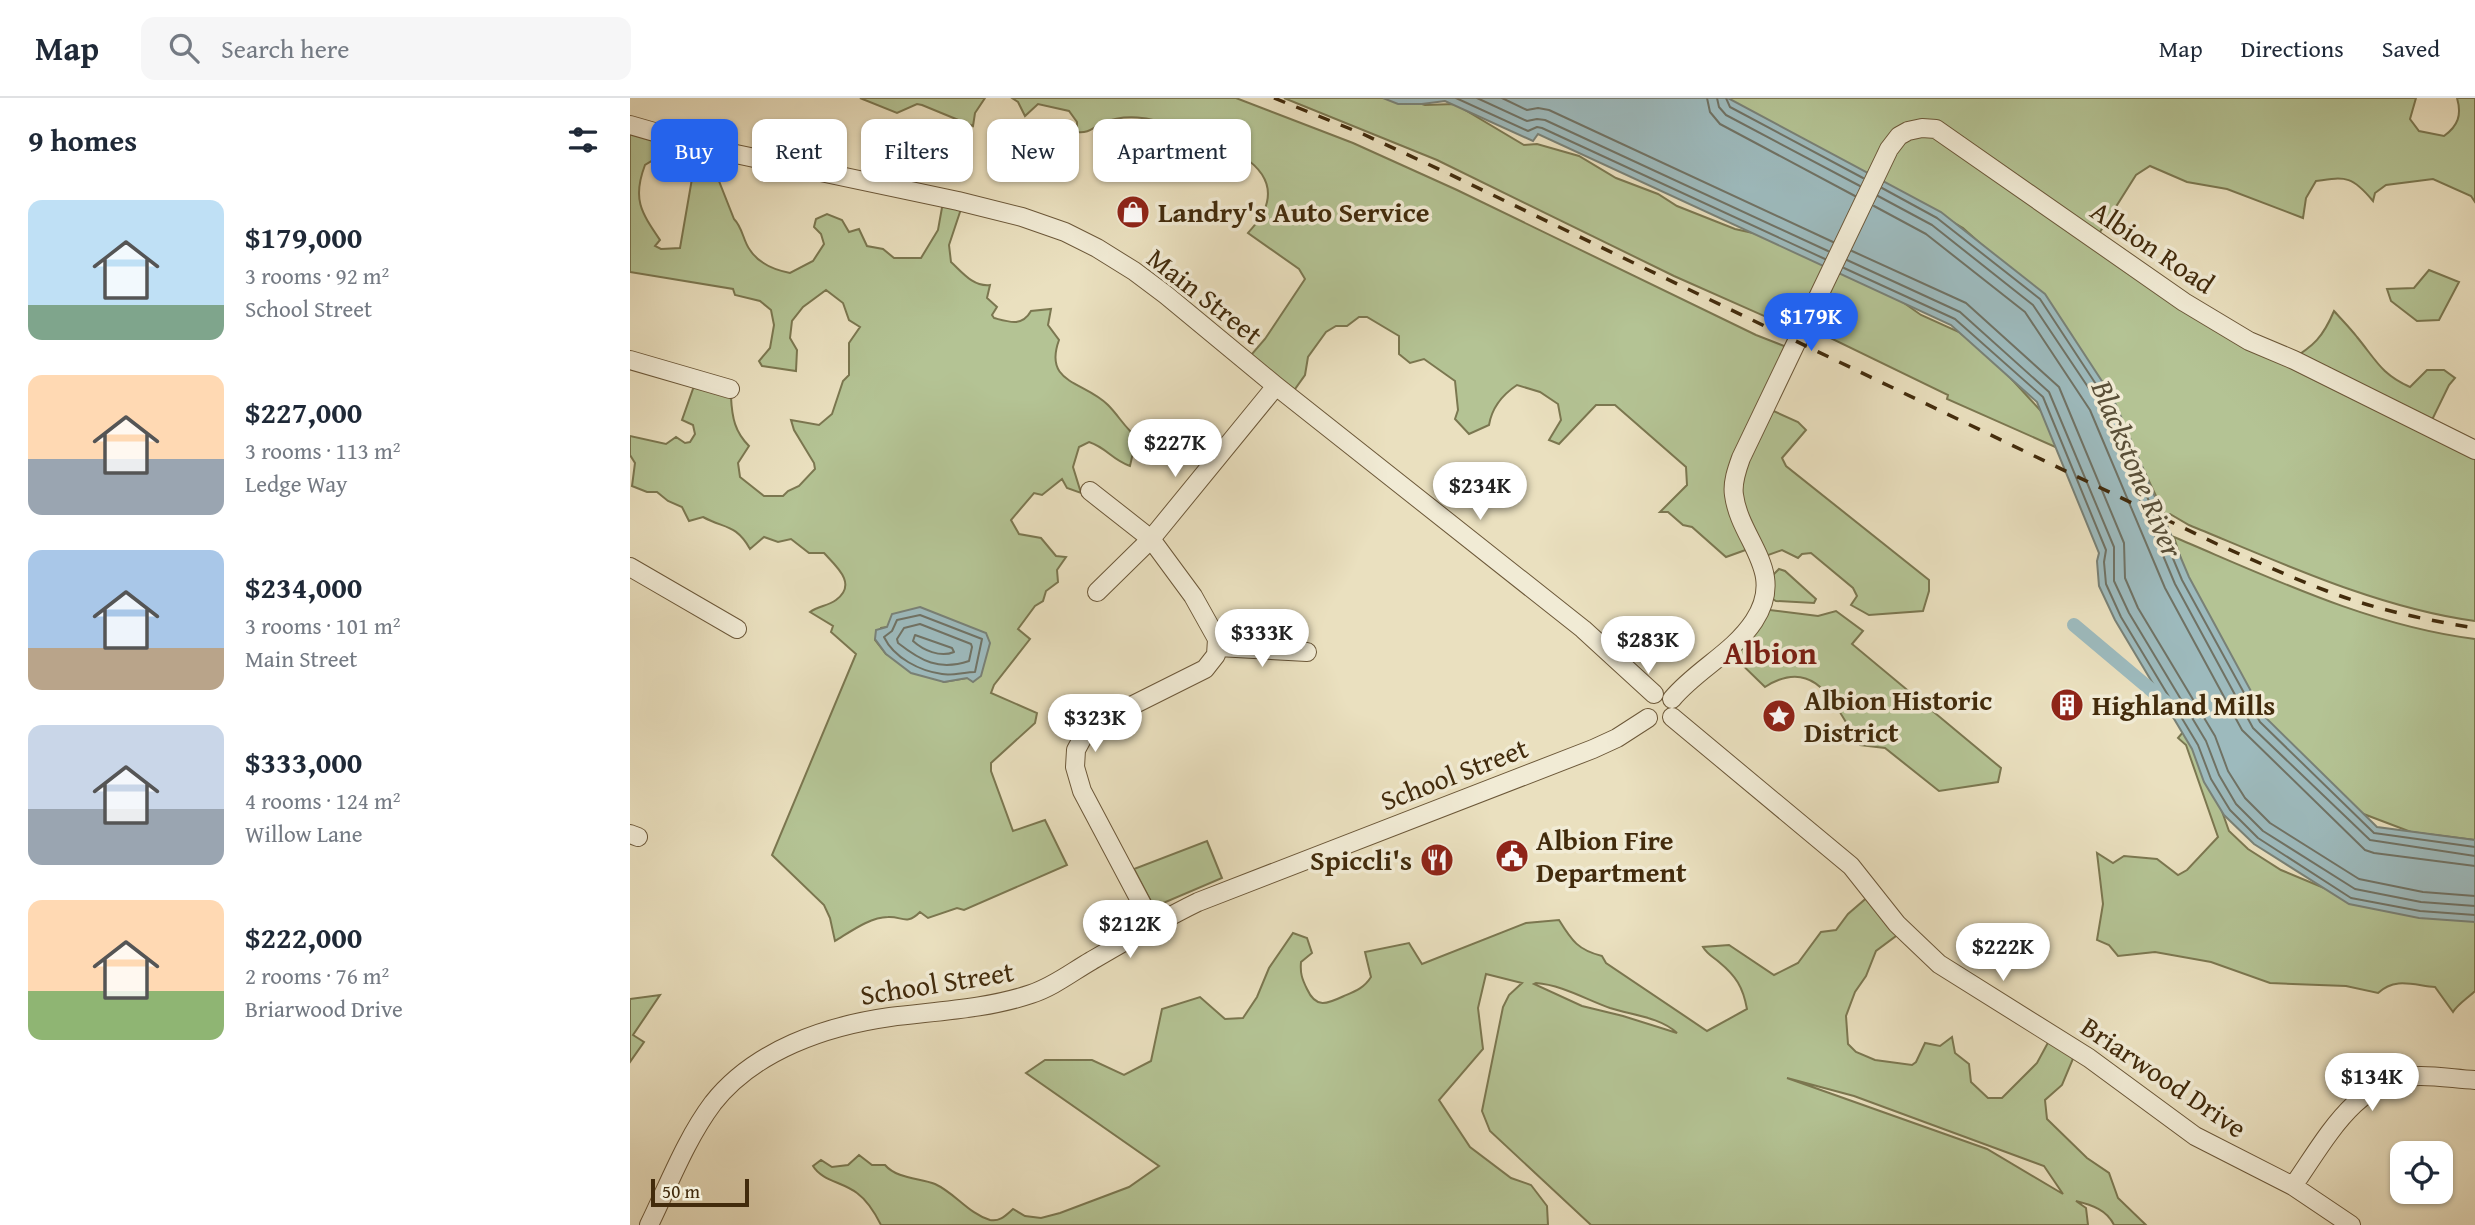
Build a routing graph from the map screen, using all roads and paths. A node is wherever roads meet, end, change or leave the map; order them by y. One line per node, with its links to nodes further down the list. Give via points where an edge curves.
1 (630, 125): 3 (street, Main Street, via 717,150 958,201 1052,227 1133,271)
2 (630, 360): 4 (street)
3 (1276, 386): 7 (street); 13 (street, Main Street, via 1583,629)
4 (730, 389)
5 (2475, 450): 14 (street, Albion Road, via 2249,341 2184,302 1936,130 1908,131 1899,136 1884,160 1743,454 1733,491 1739,517 1763,563 1766,583 1761,609 1741,637)
6 (1090, 491): 7 (street)
7 (1151, 539): 9 (street); 11 (street, via 1193,596 1214,631)
8 (630, 567): 10 (street)
9 (1097, 593)
10 (737, 629)
11 (1218, 648): 12 (street); 16 (street, via 1205,669 1105,719 1083,737 1076,750 1075,767 1083,791)
12 (1307, 652)
13 (1654, 694): 14 (street, via 1667,695); 15 (street, via 1646,700)
14 (1672, 708): 15 (street, via 1665,722); 18 (street, Briarwood Drive, via 1851,866 1897,924 1939,964 2089,1058 2195,1136)
15 (1648, 718): 16 (street, School Street, via 1593,749 1219,893)
16 (1153, 925): 19 (street, School Street, via 1030,995 852,1024 774,1053 714,1102 690,1139)
17 (2475, 1080): 18 (street, via 2420,1075 2370,1091 2347,1111)
18 (2293, 1186): 20 (street, Briarwood Drive)
19 (649, 1225)
20 (2351, 1225)

